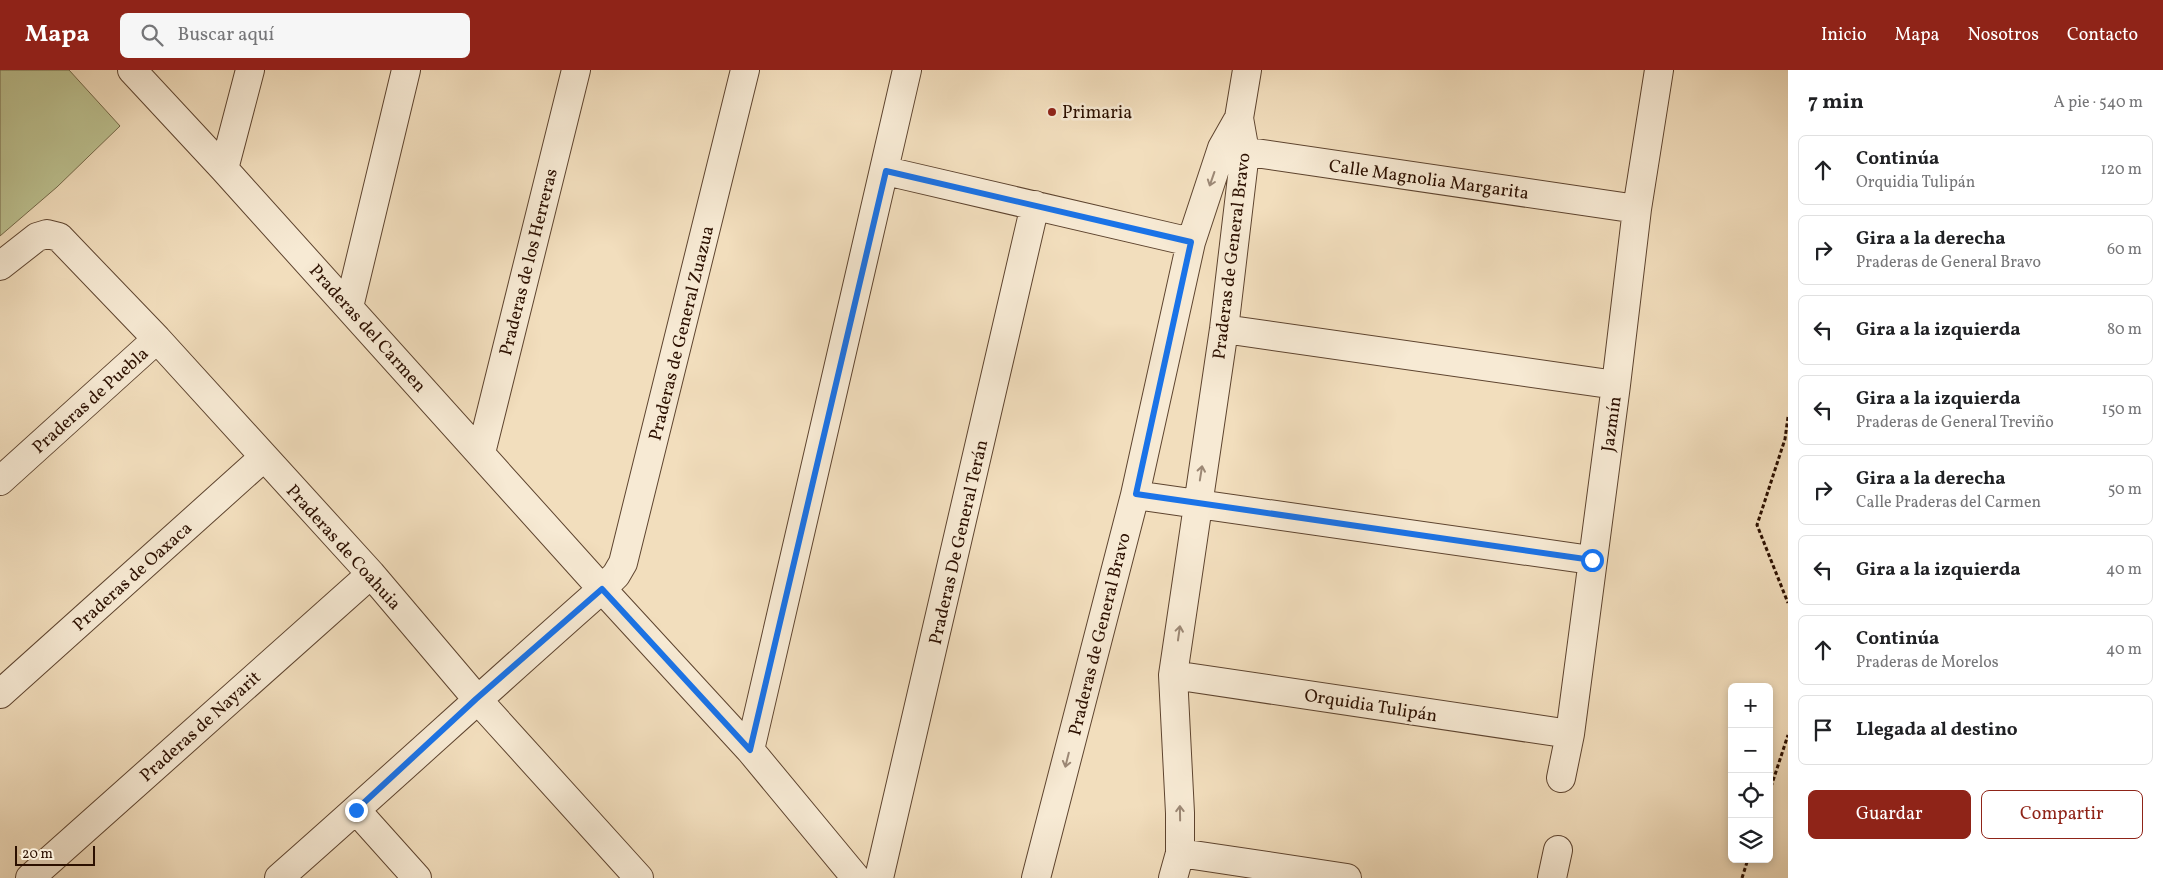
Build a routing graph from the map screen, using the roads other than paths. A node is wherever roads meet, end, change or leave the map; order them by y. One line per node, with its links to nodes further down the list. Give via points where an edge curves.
1 (132, 70): 10 (street, Praderas del Carmen)
2 (250, 70): 10 (street)
3 (406, 70): 16 (street)
4 (576, 70): 20 (street, Praderas de los Herreras)
5 (746, 70): 27 (street, Praderas de General Zuazua, via 628,546 616,575)
6 (908, 70): 11 (street)
7 (1248, 70): 9 (street, Praderas de General Bravo)
8 (1658, 70): 13 (street, Jazmín)
9 (1234, 150): 13 (street, Calle Magnolia Margarita); 14 (street, Praderas de General Bravo, one-way to 14); 17 (street, Praderas de General Bravo)
10 (224, 169): 16 (street, Praderas del Carmen)
11 (886, 171): 12 (street); 32 (street)
12 (1035, 205): 14 (street); 42 (street, Praderas De General Terán)
13 (1637, 209): 19 (street, Jazmín)
14 (1191, 242): 23 (street, Praderas de General Bravo)
15 (0, 266): 18 (street, Praderas de Coahuia, via 37,236 58,237)
16 (349, 307): 20 (street, Praderas del Carmen)
17 (1224, 329): 19 (street); 24 (street, Praderas de General Bravo, one-way to 17)
18 (157, 339): 21 (street, Praderas de Coahuia); 22 (street, Praderas de Puebla)
19 (1616, 385): 25 (street, Jazmín)
20 (481, 453): 27 (street, Praderas del Carmen)
21 (264, 457): 26 (street, Praderas de Coahuia); 29 (street, Praderas de Oaxaca)
22 (0, 481)
23 (1136, 494): 24 (street); 43 (street, Praderas de General Bravo, one-way to 43)
24 (1197, 503): 25 (street); 28 (street, Praderas de General Bravo, one-way to 24)
25 (1592, 560): 31 (street, Jazmín)
26 (371, 574): 30 (street, Praderas de Coahuia); 37 (street, Praderas de Nayarit)
27 (602, 589): 30 (street, Praderas de General Zuazua); 32 (street, Praderas del Carmen)
28 (1173, 675): 31 (street, Orquidia Tulipán); 36 (street, Praderas de General Bravo, one-way to 28, via 1180,813)
29 (0, 694)
30 (476, 699): 34 (street, Praderas de General Zuazua); 40 (street, Praderas de Coahuia)
31 (1570, 734): 33 (street, Jazmín)
32 (750, 750): 41 (street, Praderas del Carmen)
33 (1561, 778)
34 (356, 810): 38 (street, Praderas de General Zuazua); 39 (street)
35 (1558, 850): 45 (street)
36 (1176, 866): 44 (street)
37 (30, 878)
38 (279, 878)
39 (417, 878)
40 (639, 878)
41 (856, 878)
42 (879, 878)
43 (1036, 878)
44 (1347, 878)
45 (1552, 878)

